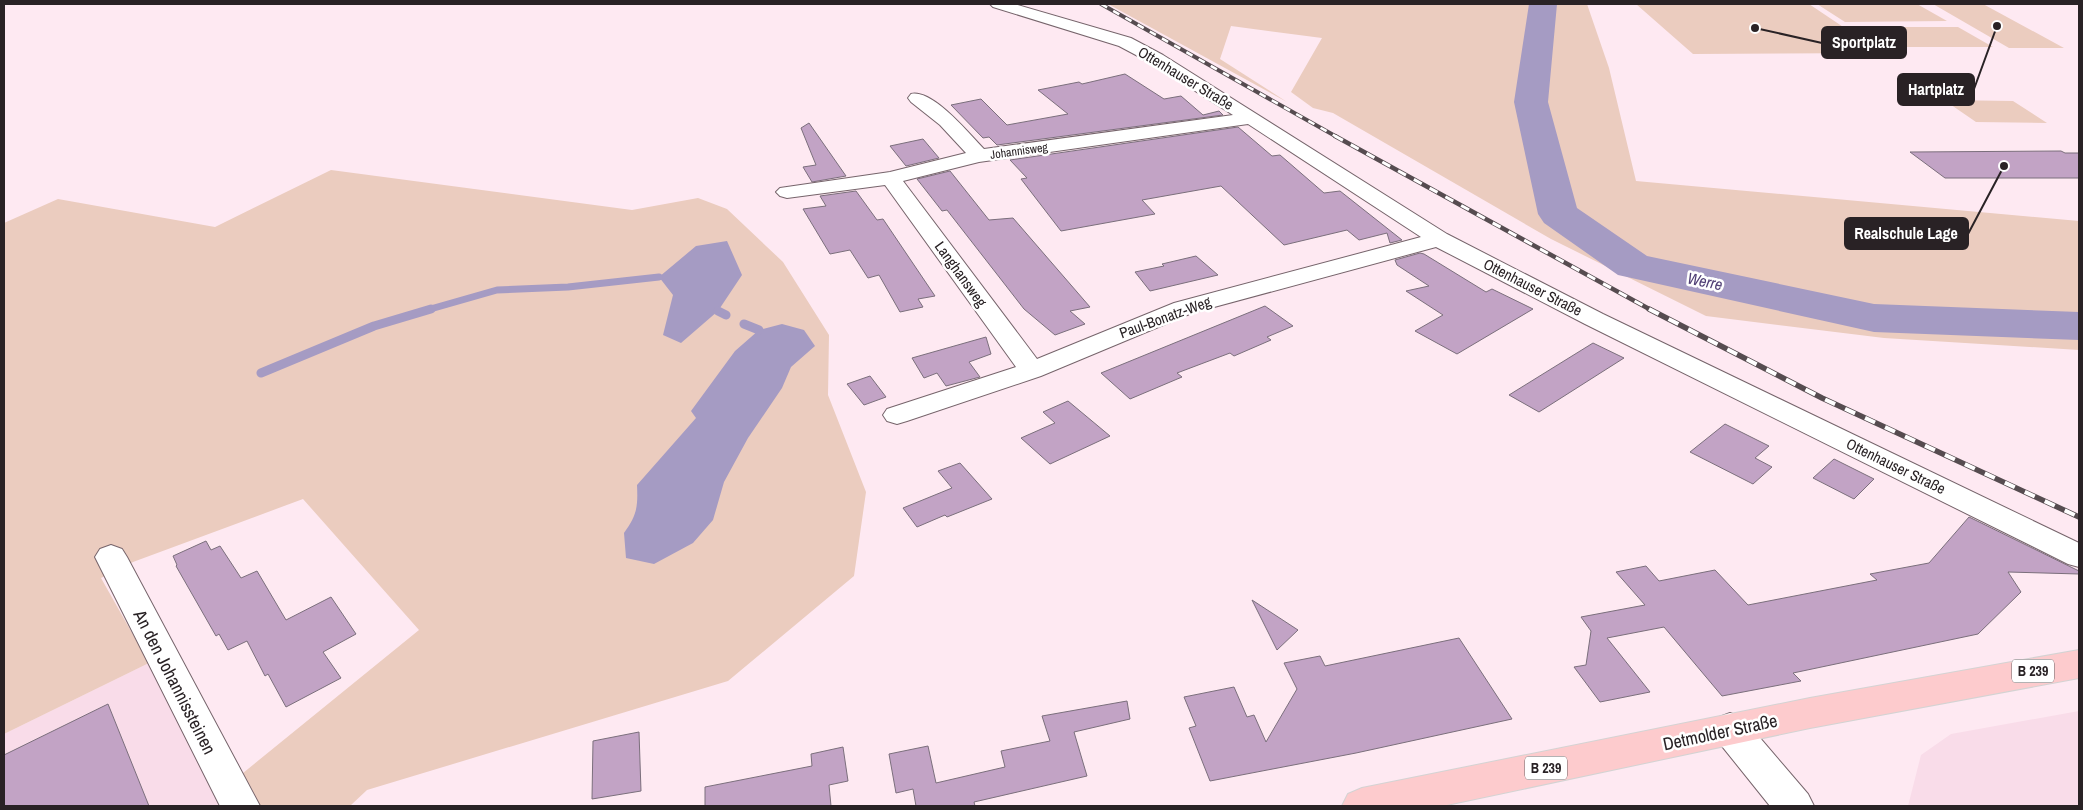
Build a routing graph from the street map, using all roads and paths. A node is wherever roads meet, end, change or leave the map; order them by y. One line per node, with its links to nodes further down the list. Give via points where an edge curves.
1 (998, 4): 3 (street, Ottenhauser Straße, via 1125,42)
2 (917, 98): 4 (street, via 947,121)
3 (1251, 118): 4 (street, Johannisweg); 7 (street, Ottenhauser Straße)
4 (979, 156): 5 (street, Johannisweg)
5 (890, 178): 6 (street, Johannisweg); 8 (street, Langhansweg)
6 (787, 192)
7 (1439, 239): 8 (street, Paul-Bonatz-Weg, via 1183,308); 10 (street, Ottenhauser Straße, via 1594,319)
8 (1032, 370): 9 (street, Paul-Bonatz-Weg)
9 (897, 415)
10 (2079, 556)
11 (111, 557): 14 (street, An den Johannissteinen)
12 (2079, 664): 13 (main road, Detmolder Straße / B 239, via 1986,679)
13 (1730, 730): 15 (main road, Detmolder Straße / B 239); 16 (street)
14 (240, 806)
15 (1362, 806)
16 (1794, 806)

